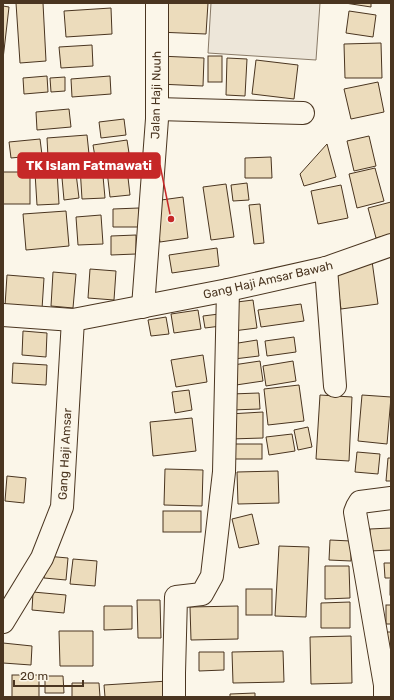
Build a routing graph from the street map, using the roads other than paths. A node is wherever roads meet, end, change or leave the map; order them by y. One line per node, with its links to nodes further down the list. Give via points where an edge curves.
1 (157, 3): 2 (street, Jalan Haji Nuuh)
2 (157, 109): 3 (street); 7 (street, Jalan Haji Nuuh)
3 (303, 113)
4 (391, 245): 5 (street, Gang Haji Amsar Bawah)
5 (326, 268): 6 (street, Gang Haji Amsar Bawah); 10 (street)
6 (228, 290): 7 (street, Gang Haji Amsar Bawah); 14 (street, via 224,472 212,576 202,594 176,597)
7 (143, 307): 9 (street, Gang Haji Amsar Bawah)
8 (3, 315): 9 (street, Gang Haji Amsar Bawah)
9 (73, 320): 12 (street, Gang Haji Amsar, via 62,507 42,558)
10 (335, 386)
11 (391, 498): 13 (street, via 360,502 355,512)
12 (3, 622)
13 (387, 689)
14 (174, 697)

